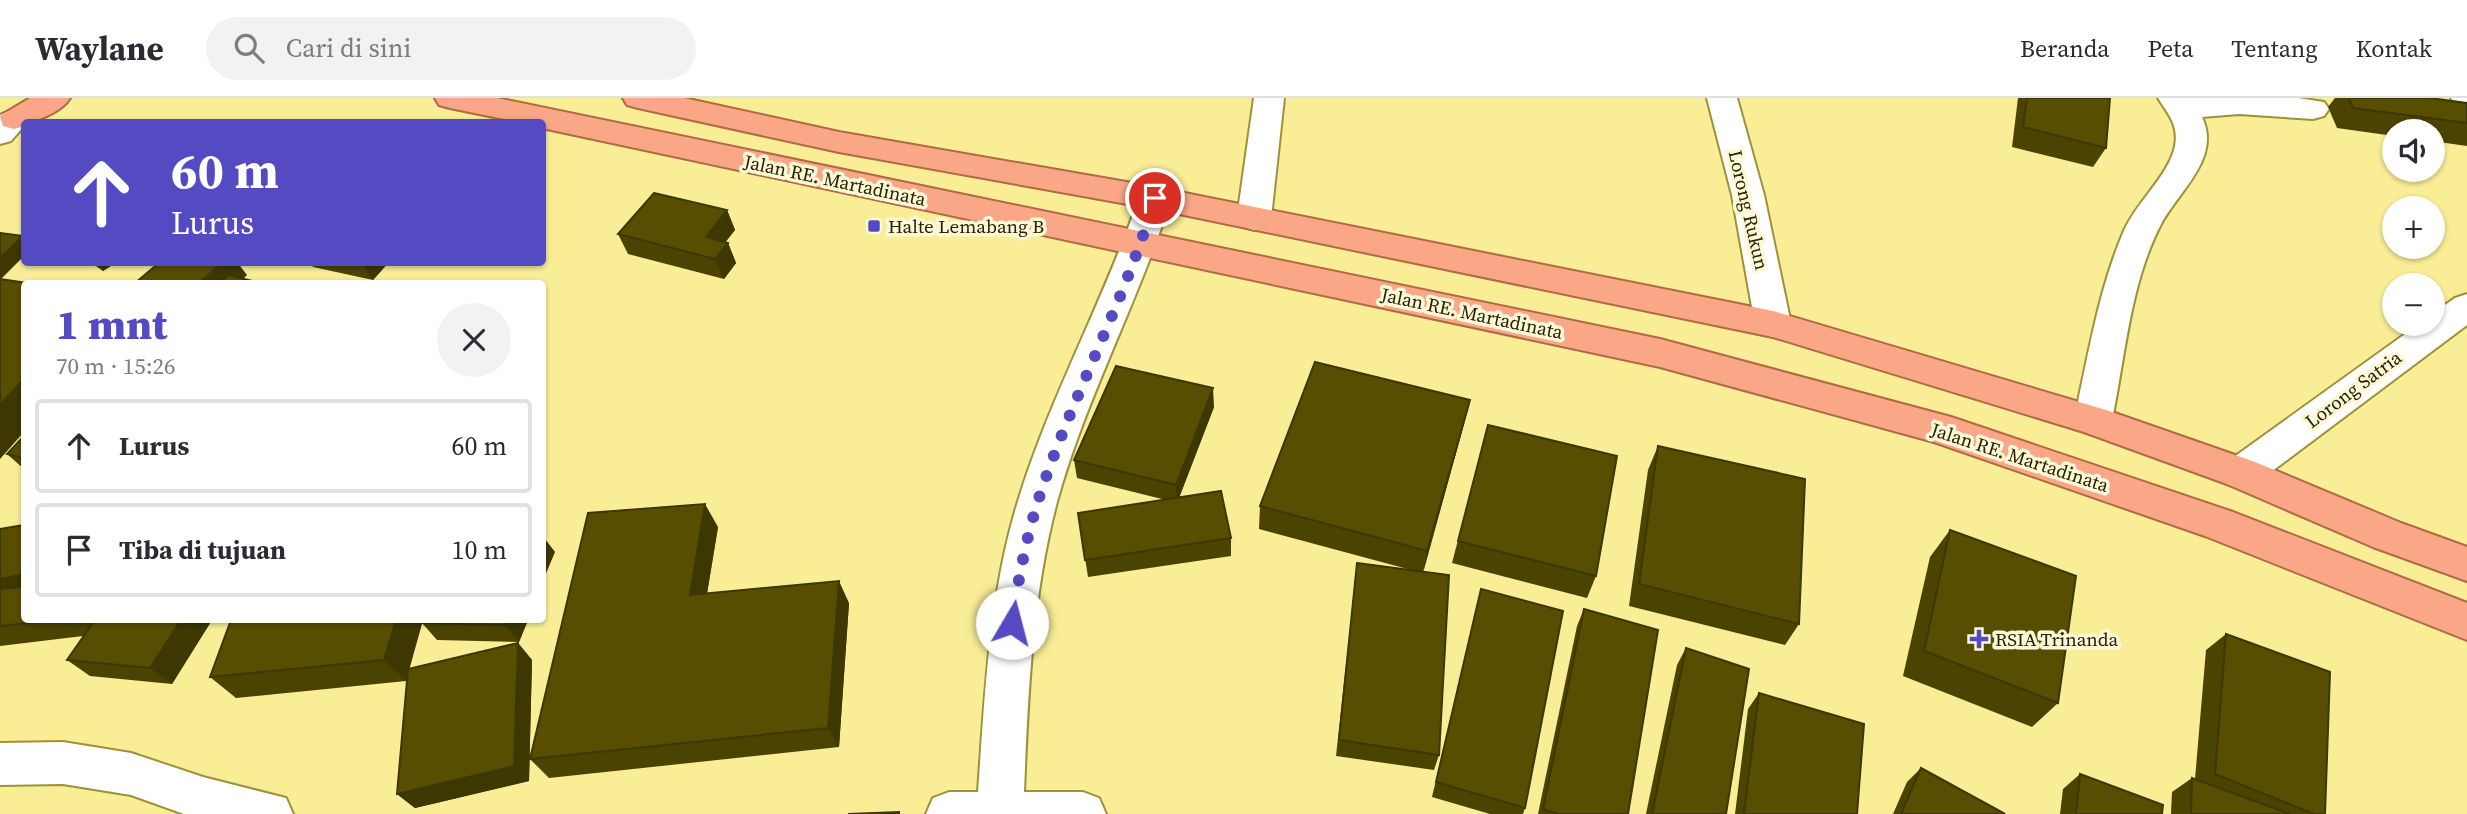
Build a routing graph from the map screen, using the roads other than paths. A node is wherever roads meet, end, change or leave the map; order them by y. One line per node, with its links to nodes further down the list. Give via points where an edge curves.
1 (55, 98): 8 (highway)
2 (450, 98): 11 (highway, Jalan RE. Martadinata)
3 (638, 98): 9 (highway, via 839,142)
4 (1269, 98): 10 (street)
5 (1722, 98): 13 (street, Lorong Rukun, via 1748,195)
6 (2178, 103): 7 (street); 14 (street, via 2192,134 2184,168 2153,208 2133,249)
7 (2314, 109)
8 (10, 117)
9 (1155, 198): 10 (highway); 11 (street)
10 (1254, 218): 13 (highway)
11 (1142, 243): 17 (highway, Jalan RE. Martadinata, via 1660,353 1938,428 2219,524); 19 (street, via 1036,510 1018,581 1009,645)
12 (2467, 307): 15 (street, Lorong Satria)
13 (1773, 324): 14 (highway)
14 (2093, 420): 15 (highway)
15 (2241, 473): 16 (highway)
16 (2467, 565)
17 (2467, 622)
18 (0, 764): 20 (street, via 64,763 131,774 203,799)
19 (1000, 813): 21 (street); 22 (street)
20 (270, 814)
21 (949, 814)
22 (1083, 814)

